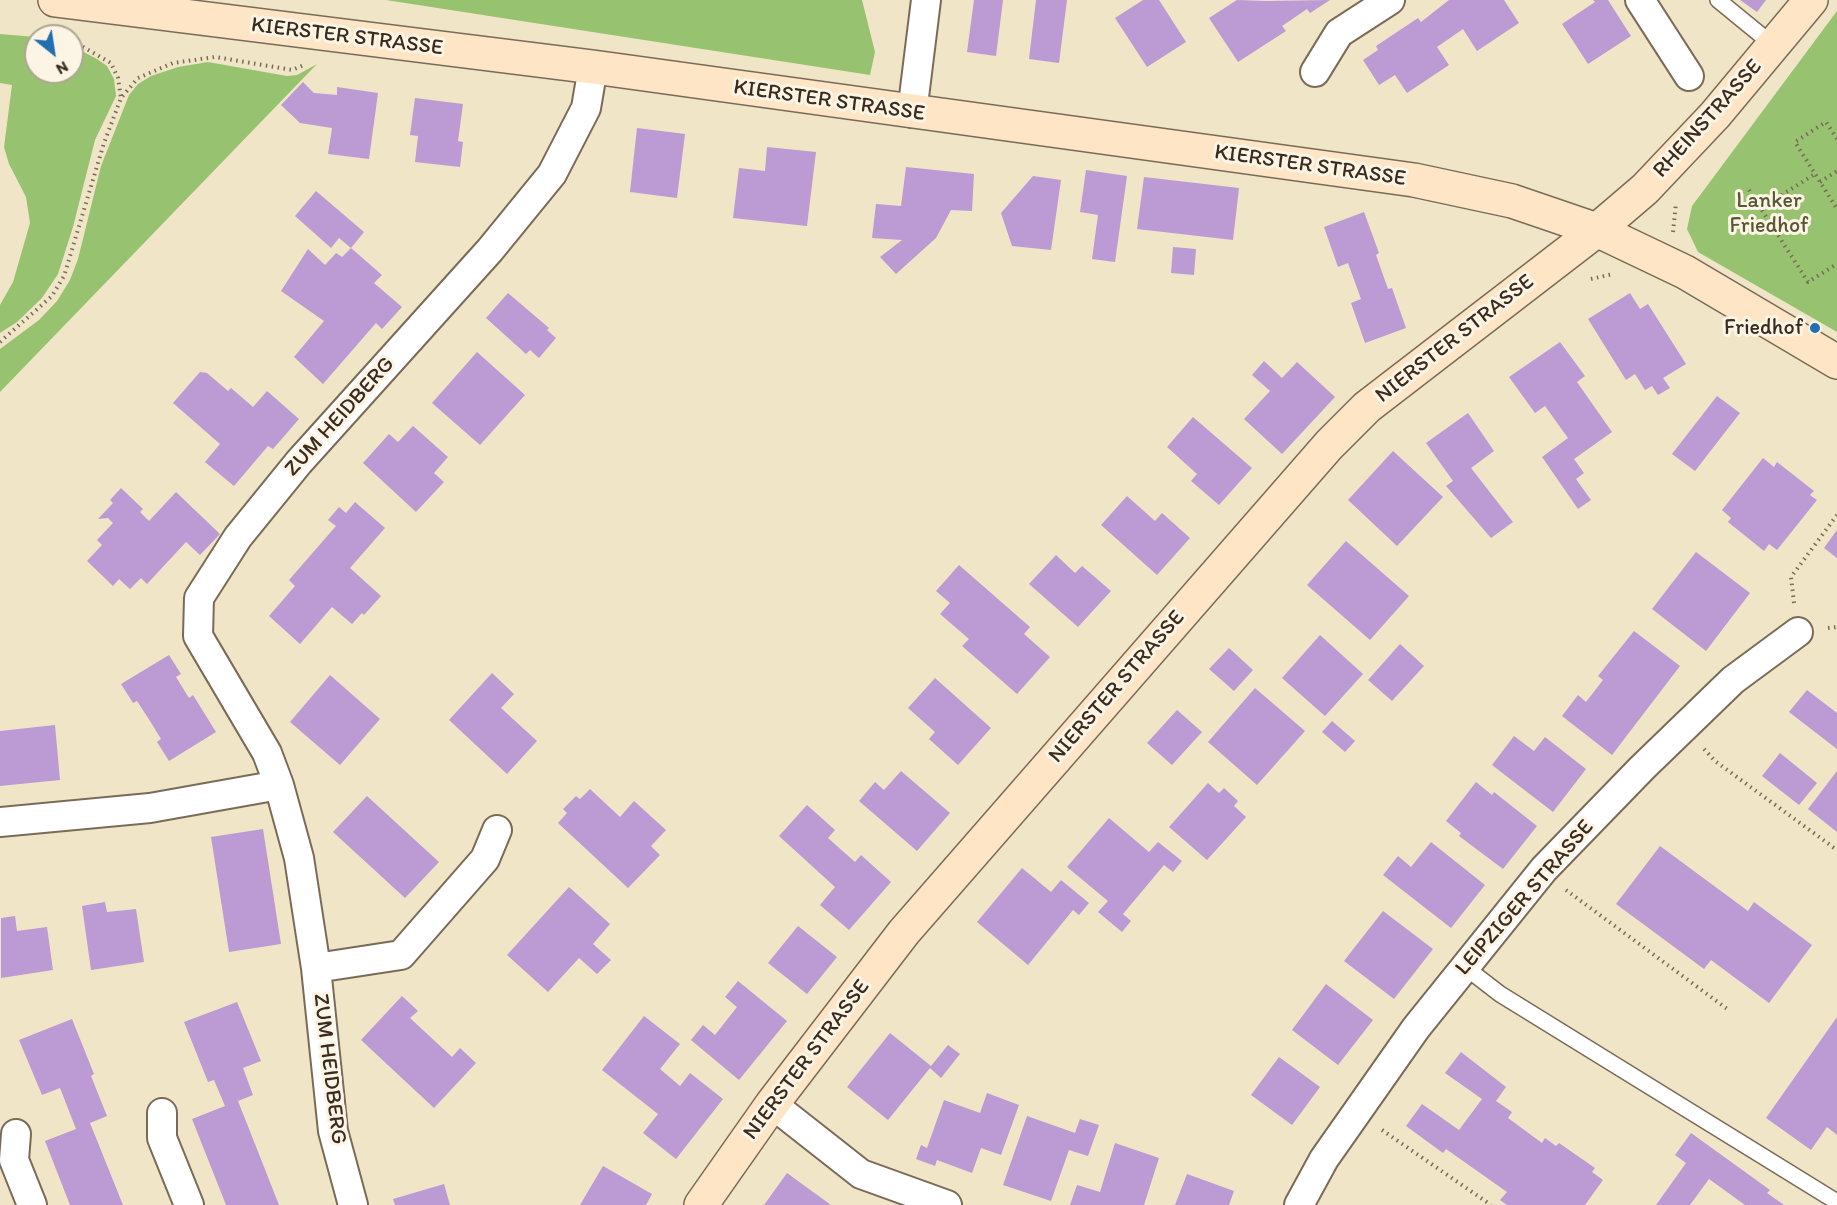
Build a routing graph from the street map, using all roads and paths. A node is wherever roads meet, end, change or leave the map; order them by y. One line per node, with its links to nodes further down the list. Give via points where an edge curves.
1 (926, 0): 13 (street)
2 (1390, 0): 10 (street, via 1339,33)
3 (1640, 0): 11 (street)
4 (1718, 0): 8 (lane)
5 (1811, 0): 8 (street, RHEINSTRASSE)
6 (62, 1): 7 (street, KIERSTER STRASSE); 12 (path, via 74,39 111,63)
7 (319, 33): 9 (street, KIERSTER STRASSE); 12 (path, via 316,61 292,70 215,57 173,63 138,78)
8 (1773, 45): 22 (street, RHEINSTRASSE, via 1715,115 1645,189)
9 (593, 67): 13 (street, KIERSTER STRASSE); 32 (street, ZUM HEIDBERG, via 586,108 552,174 490,250 299,462 238,537 199,598 198,636 267,753)
10 (1315, 72)
11 (1689, 76)
12 (121, 98): 27 (path, via 88,188 64,276 52,297)
13 (912, 113): 22 (street, KIERSTER STRASSE, via 1414,180 1512,201)
14 (1837, 139): 16 (path, via 1826,122 1795,142)
15 (1837, 171): 17 (path)
16 (1815, 174): 17 (path); 20 (path)
17 (1820, 182): 21 (path)
18 (1749, 190): 20 (path)
19 (1677, 198): 24 (path)
20 (1761, 208): 23 (path, via 1808,282)
21 (1837, 209)
22 (1597, 230): 24 (street, KIERSTER STRASSE); 40 (street, NIERSTER STRASSE, via 1367,407 1329,445 904,932)
23 (1837, 264)
24 (1670, 265): 28 (street, KIERSTER STRASSE)
25 (1616, 274): 26 (path, via 1594,277)
26 (1584, 284)
27 (0, 342)
28 (1837, 362)
29 (1837, 515): 30 (path, via 1791,577)
30 (1798, 632): 31 (street, LEIPZIGER STRASSE, via 1734,680)
31 (1686, 728): 35 (path, via 1715,761); 36 (street, LEIPZIGER STRASSE, via 1641,768)
32 (279, 785): 33 (street, via 150,808); 37 (street, ZUM HEIDBERG, via 299,858)
33 (0, 822)
34 (497, 830): 37 (street, ZUM HEIDBERG, via 485,859 401,955)
35 (1837, 850)
36 (1544, 869): 38 (street, LEIPZIGER STRASSE); 39 (path, via 1576,900)
37 (316, 968): 47 (street, ZUM HEIDBERG, via 333,1131)
38 (1465, 968): 41 (street, LEIPZIGER STRASSE, via 1416,1028); 44 (lane, via 1500,994)
39 (1730, 1011)
40 (772, 1104): 48 (street, NIERSTER STRASSE); 49 (street, via 861,1174)
41 (1357, 1112): 50 (street, LEIPZIGER STRASSE, via 1324,1159); 51 (path)
42 (162, 1113): 46 (street, via 162,1138)
43 (16, 1134): 45 (street, via 14,1160)
44 (1837, 1202)
45 (32, 1205)
46 (189, 1205)
47 (353, 1205)
48 (701, 1205)
49 (947, 1205)
50 (1299, 1205)
51 (1491, 1205)

